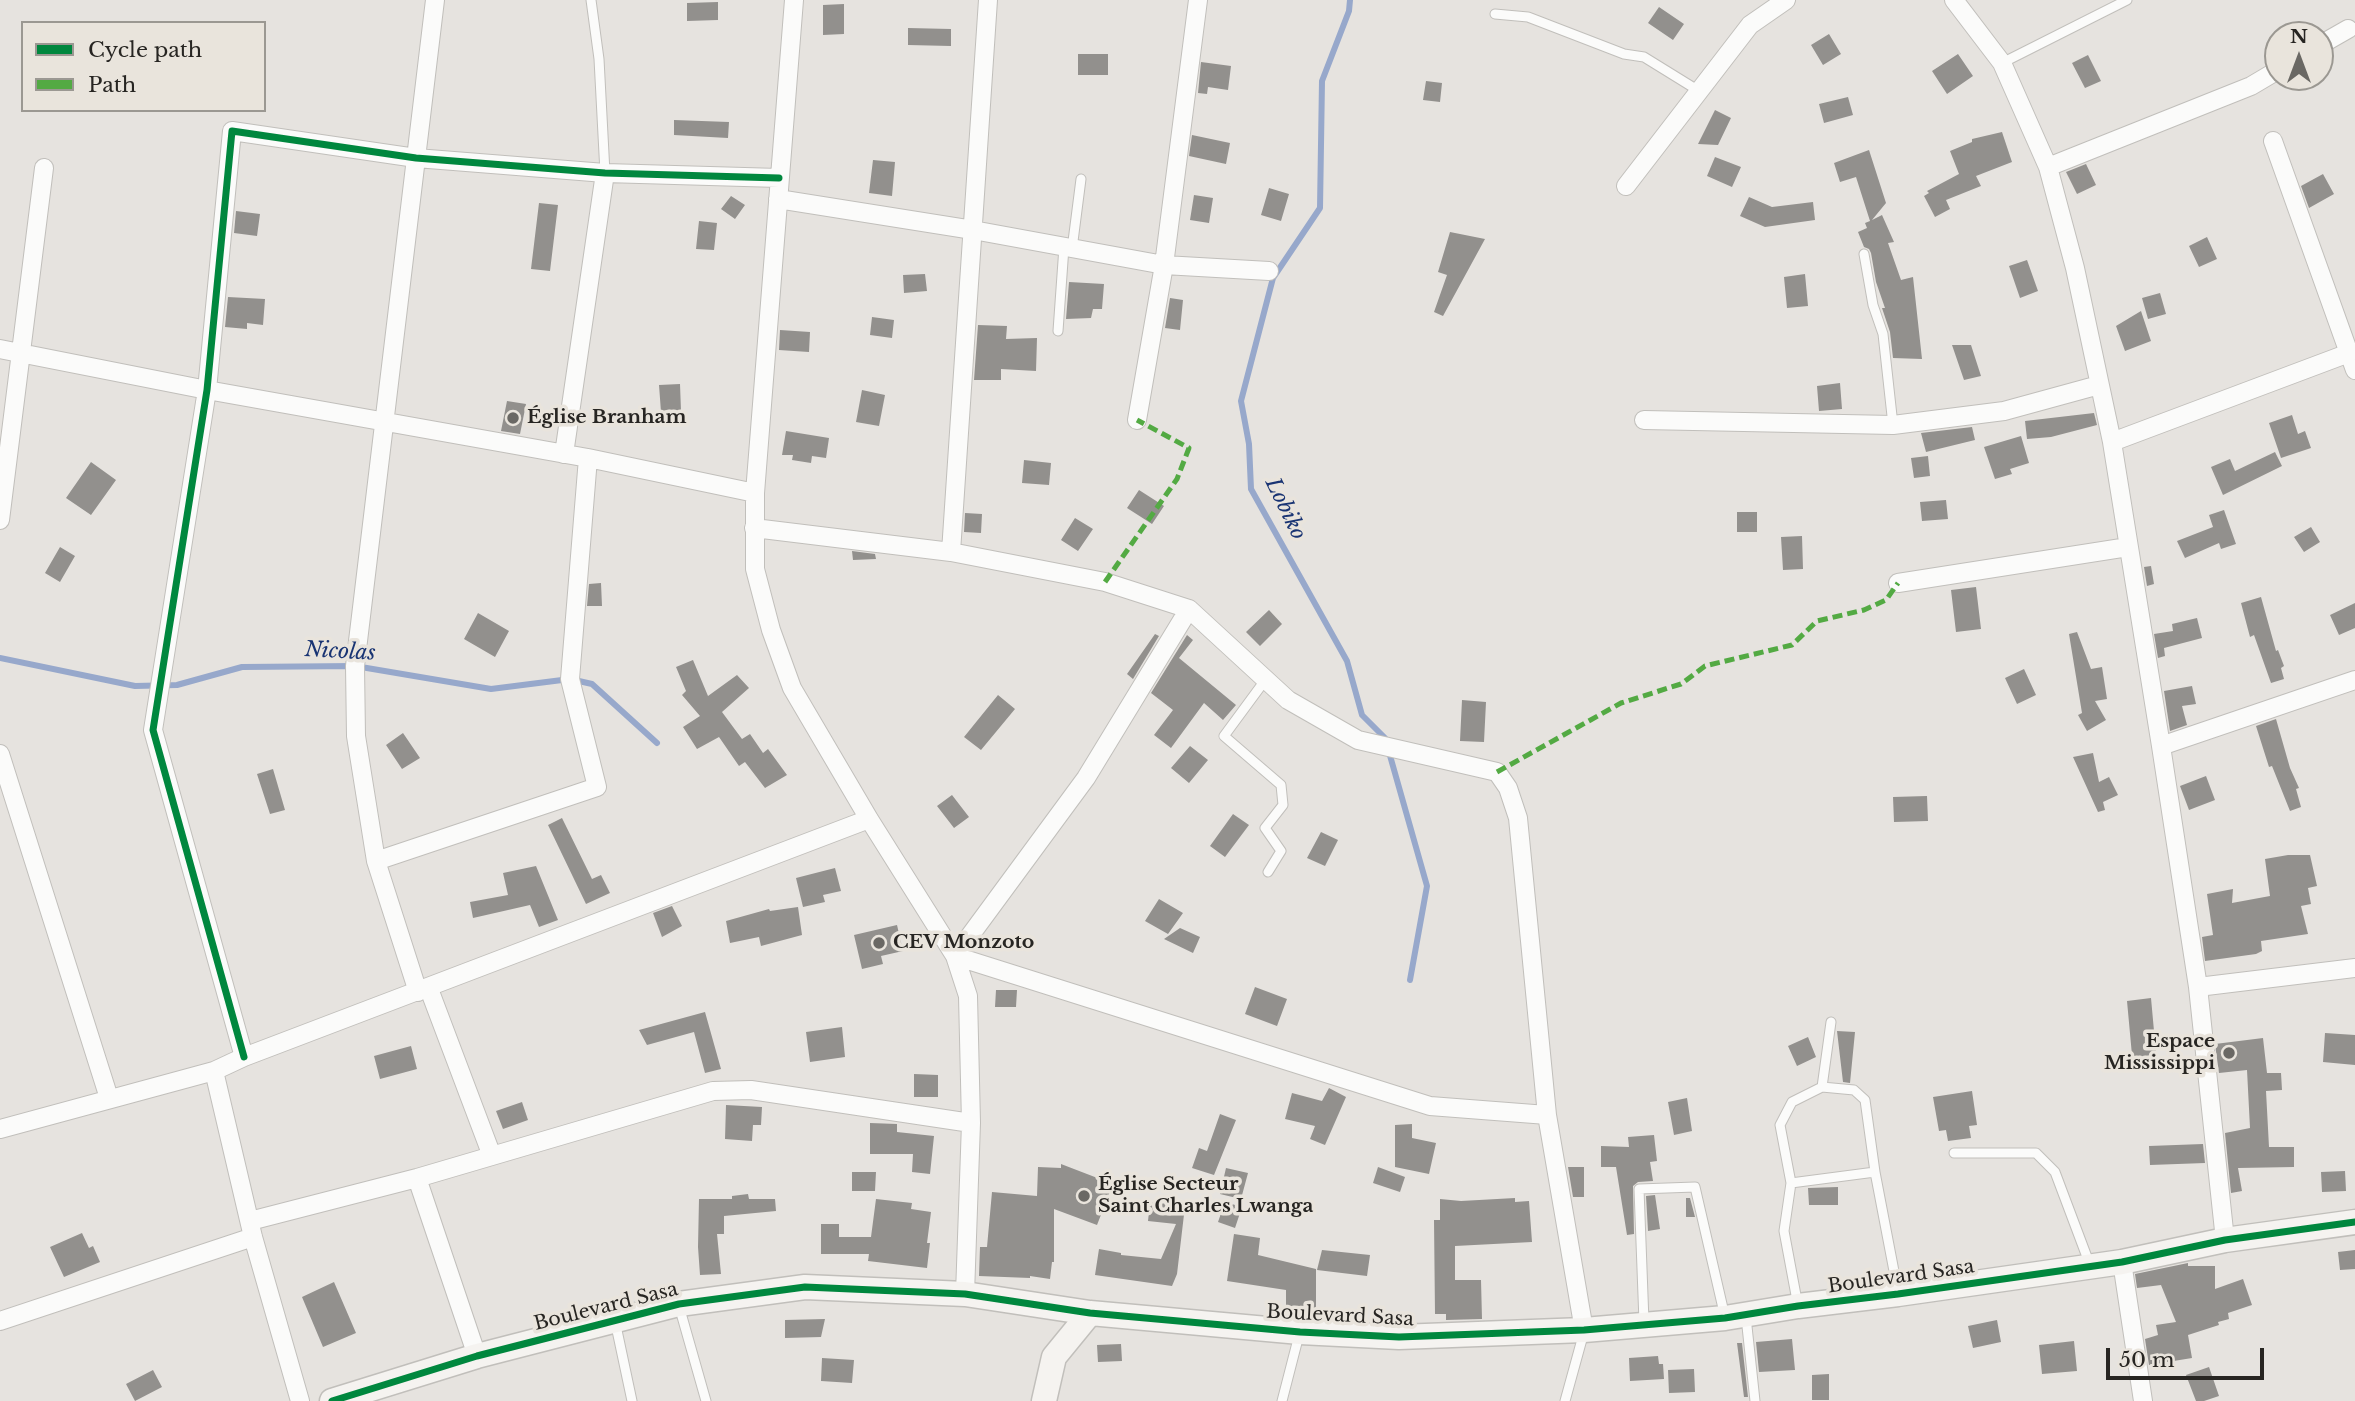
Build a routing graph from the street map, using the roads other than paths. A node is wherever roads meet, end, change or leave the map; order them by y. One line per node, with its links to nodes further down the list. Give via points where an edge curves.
1 (435, 0): 16 (street)
2 (591, 0): 19 (lane)
3 (794, 0): 20 (street)
4 (988, 0): 24 (street)
5 (1198, 0): 27 (street)
6 (1786, 0): 14 (street, via 1750,25)
7 (1954, 0): 12 (street)
8 (2127, 0): 12 (lane)
9 (1495, 14): 14 (lane, via 1528,17 1624,54 1644,57)
10 (2351, 28): 11 (street)
11 (2334, 37)
12 (2002, 63): 17 (street)
13 (2264, 78): 17 (street)
14 (1699, 92): 22 (street)
15 (2273, 141): 32 (street)
16 (416, 158): 19 (street); 35 (street, via 232,131); 38 (street)
17 (2048, 167): 34 (street)
18 (44, 168): 31 (street)
19 (605, 173): 20 (street); 41 (street)
20 (779, 178): 23 (street)
21 (1081, 179): 25 (lane)
22 (1626, 186)
23 (778, 199): 24 (street); 43 (street)
24 (973, 230): 25 (street); 47 (street)
25 (1068, 248): 27 (street); 29 (lane)
26 (1864, 254): 39 (lane, via 1883,334)
27 (1164, 265): 28 (street); 37 (street)
28 (1269, 271)
29 (1058, 331)
30 (0, 349): 31 (street)
31 (22, 353): 35 (street); 44 (street)
32 (2349, 353): 33 (street); 40 (street)
33 (2355, 370)
34 (2099, 385): 39 (street, via 2004,411); 40 (street)
35 (207, 390): 38 (street); 62 (street, via 153,730)
36 (1644, 419): 39 (street)
37 (1137, 420)
38 (384, 422): 41 (street); 55 (street, via 355,666 356,736)
39 (1894, 425)
40 (2112, 442): 46 (street)
41 (564, 454): 42 (street)
42 (588, 458): 43 (street); 55 (street, via 570,679 597,787)
43 (755, 493): 45 (street)
44 (0, 520)
45 (754, 528): 47 (street); 54 (street, via 755,569 792,688)
46 (2128, 547): 48 (street); 52 (street)
47 (951, 552): 49 (street, via 1105,582)
48 (1898, 583)
49 (1189, 609): 50 (street); 57 (street, via 1086,778)
50 (1266, 679): 56 (lane, via 1224,736 1281,785 1283,805 1265,828 1281,850); 66 (street, via 1288,700 1358,740 1497,772 1508,788 1518,818)
51 (2355, 680): 52 (street)
52 (2161, 746): 59 (street)
53 (0, 754): 65 (street)
54 (870, 819): 57 (street); 60 (street)
55 (376, 861): 60 (street)
56 (1268, 872)
57 (955, 956): 66 (street, via 1430,1106); 67 (street, via 968,996)
58 (2355, 968): 59 (street)
59 (2198, 987): 76 (street)
60 (423, 990): 62 (street); 70 (street)
61 (1831, 1022): 64 (lane)
62 (244, 1058): 63 (street)
63 (214, 1071): 65 (street); 75 (street)
64 (1822, 1087): 71 (lane, via 1854,1090 1865,1100); 73 (lane, via 1792,1102 1780,1125)
65 (109, 1098): 68 (street)
66 (1547, 1115): 88 (street)
67 (971, 1123): 70 (street, via 751,1090 713,1091); 79 (street)
68 (0, 1129)
69 (1954, 1153): 78 (lane, via 2036,1153 2054,1172)
70 (492, 1156): 72 (street)
71 (1875, 1172): 73 (lane); 80 (lane)
72 (417, 1178): 75 (street); 90 (street)
73 (1791, 1183): 82 (lane, via 1784,1231)
74 (2355, 1222): 76 (street, Boulevard Sasa)
75 (251, 1229): 86 (street); 91 (street)
76 (2225, 1240): 77 (street, Boulevard Sasa)
77 (2122, 1262): 78 (street, Boulevard Sasa); 99 (street)
78 (2091, 1266): 80 (street, Boulevard Sasa)
79 (965, 1294): 81 (street, Boulevard Sasa, via 805,1287); 83 (street, Boulevard Sasa)
80 (1898, 1294): 82 (street, Boulevard Sasa)
81 (678, 1304): 85 (street, Boulevard Sasa); 94 (lane)
82 (1798, 1306): 84 (street, Boulevard Sasa)
83 (1090, 1313): 89 (street, Boulevard Sasa); 95 (street, via 1054,1357)
84 (1736, 1317): 87 (street, Boulevard Sasa); 87 (lane, via 1695,1187 1639,1189); 98 (lane)
85 (615, 1319): 90 (street, Boulevard Sasa); 93 (lane)
86 (0, 1321)
87 (1644, 1324): 88 (street, Boulevard Sasa)
88 (1584, 1330): 89 (street, Boulevard Sasa, via 1399,1336); 97 (lane)
89 (1300, 1332): 96 (lane)
90 (477, 1356): 92 (street, Boulevard Sasa)
91 (300, 1401)
92 (332, 1401)
93 (632, 1401)
94 (706, 1401)
95 (1044, 1401)
96 (1282, 1401)
97 (1565, 1401)
98 (1755, 1401)
99 (2143, 1401)

